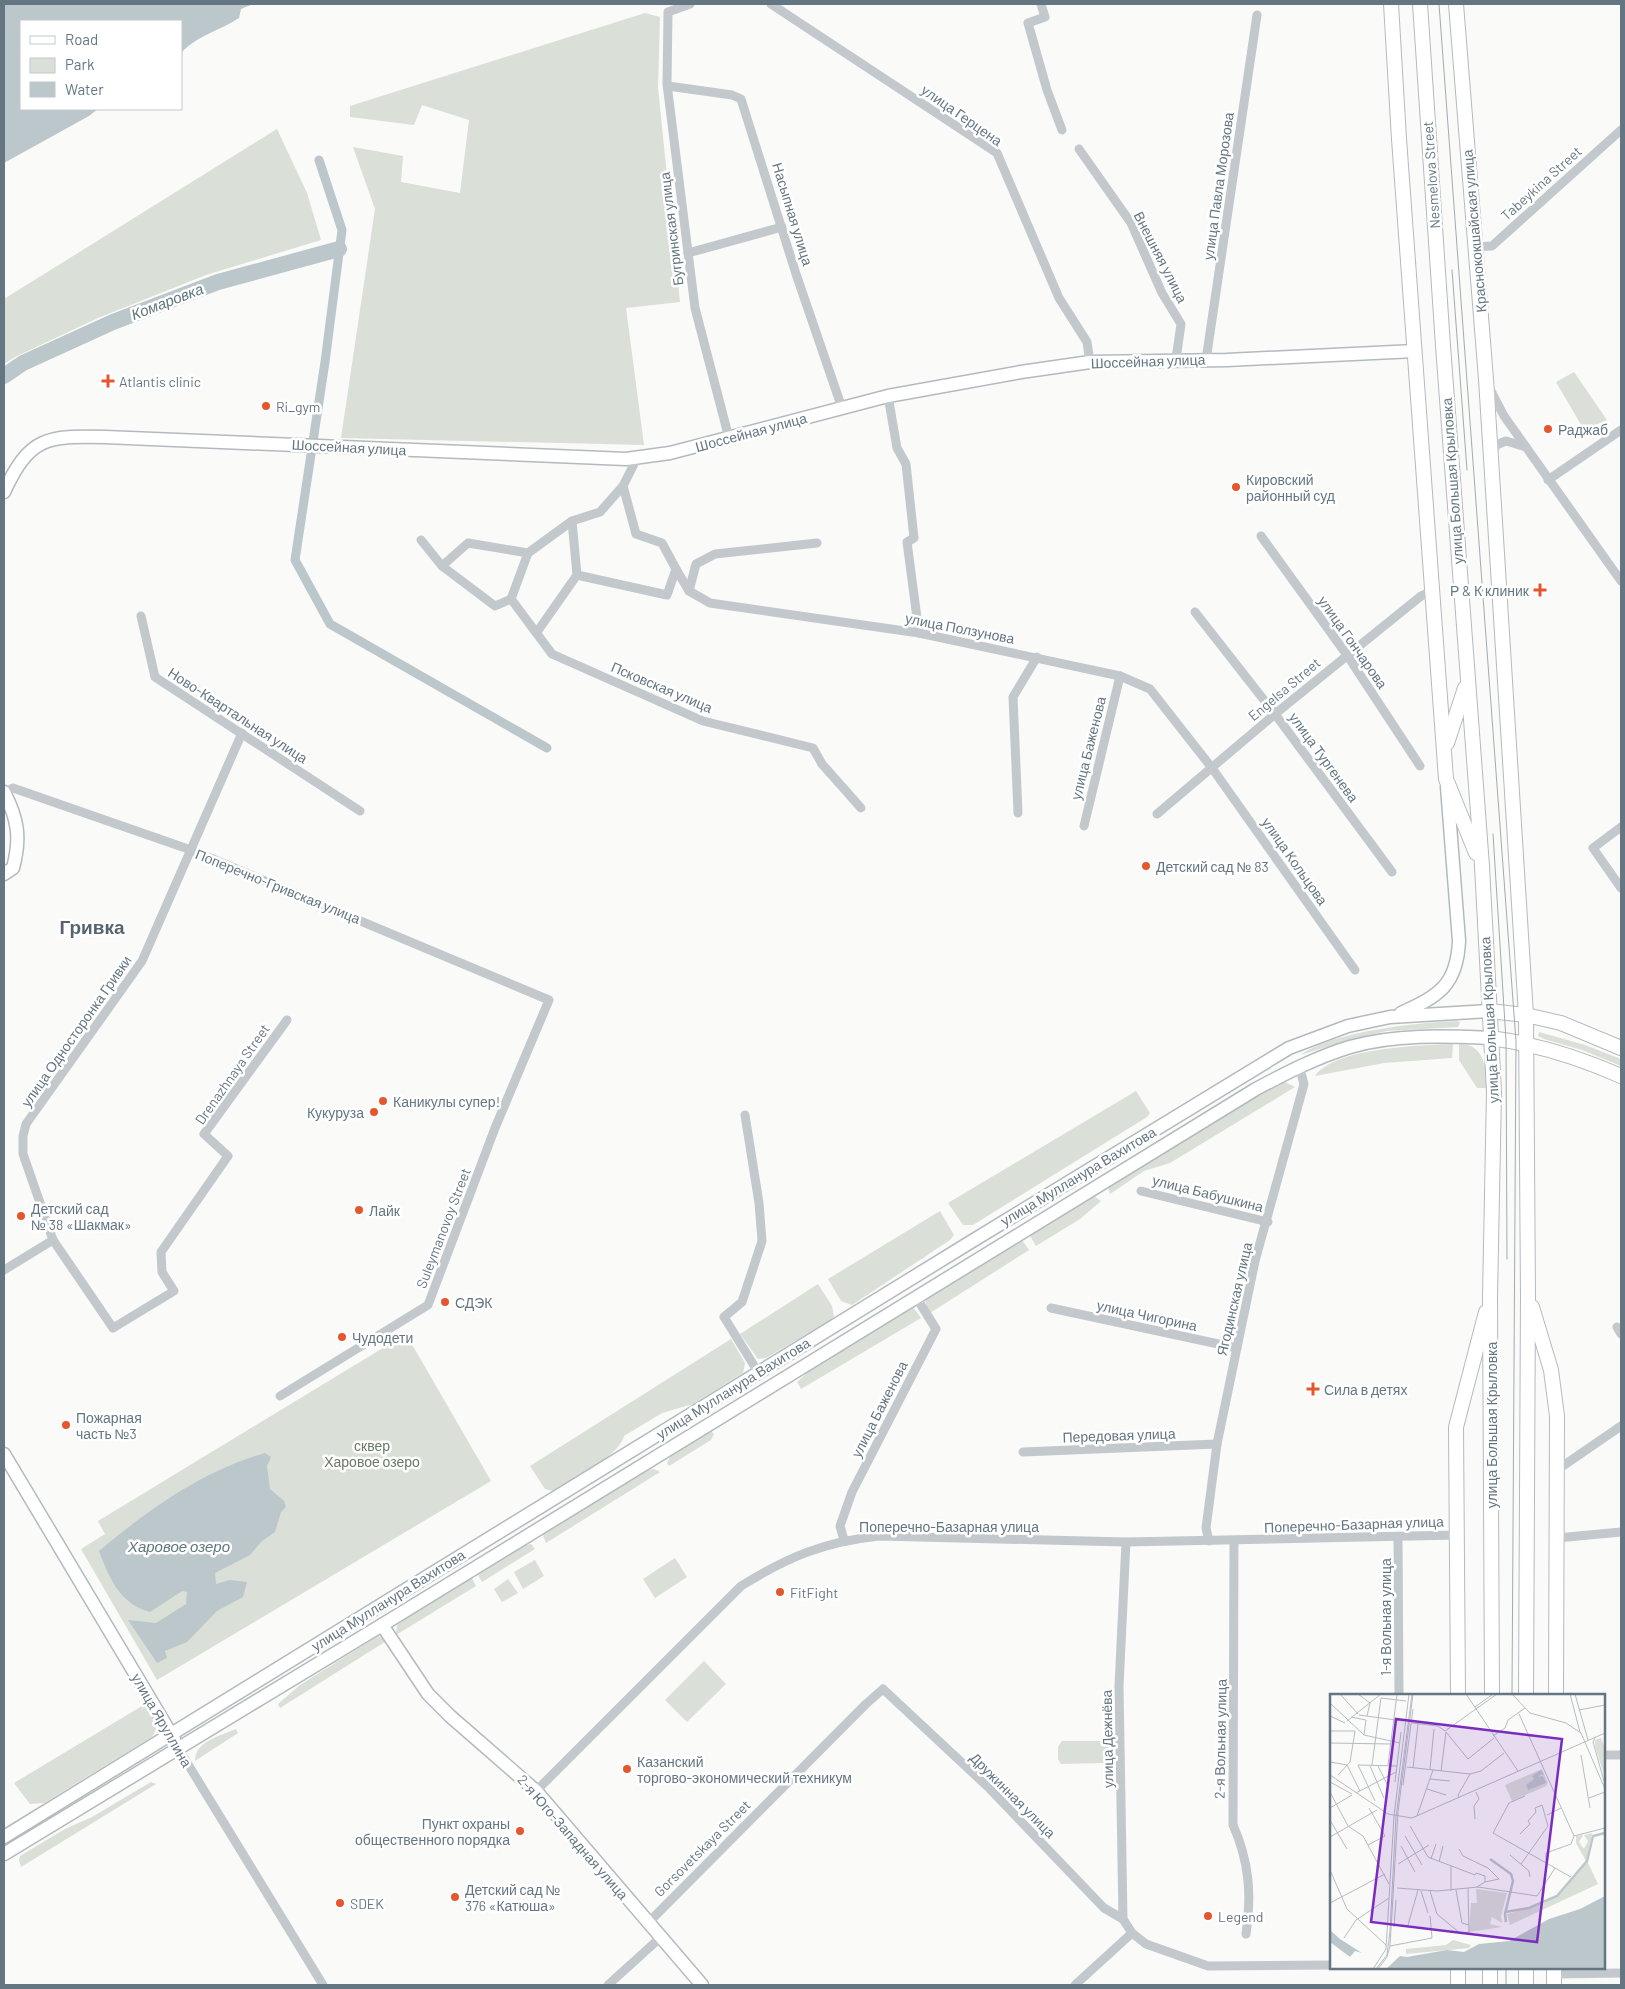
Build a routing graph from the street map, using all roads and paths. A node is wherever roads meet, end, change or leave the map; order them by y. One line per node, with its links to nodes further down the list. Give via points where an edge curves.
1 (690, 4): 8 (street, Бугринская улица, via 668,12)
2 (770, 4): 19 (street, улица Герцена, via 997,152 1059,298 1087,342)
3 (1041, 4): 9 (street, via 1045,17 1028,22)
4 (1392, 4): 16 (main road, via 1393,62)
5 (1420, 4): 15 (main road, Nesmelova Street)
6 (1456, 4): 13 (main road, Краснококшайская улица)
7 (1257, 16): 18 (street, улица Павла Морозова)
8 (668, 86): 12 (street, Насыпная улица, via 732,95 741,100); 14 (street, Бугринская улица)
9 (1062, 130)
10 (1621, 130): 13 (street, Tabeykina Street, via 1492,246)
11 (1079, 149): 17 (street, Внешняя улица, via 1131,223 1162,294 1181,324)
12 (782, 227): 14 (street); 22 (street, Насыпная улица)
13 (1475, 247): 20 (main road, Краснококшайская улица)
14 (688, 253): 24 (street, Бугринская улица, via 695,308)
15 (1443, 346): 50 (main road, улица Большая Крыловка)
16 (1415, 352): 18 (main road, Шоссейная улица); 41 (main road)
17 (1176, 359): 18 (main road, Шоссейная улица); 19 (main road, Шоссейная улица)
18 (1206, 360)
19 (1090, 362): 21 (main road, Шоссейная улица, via 996,375)
20 (1486, 380): 25 (street, Краснококшайская улица, via 1496,403); 27 (main road)
21 (888, 396): 22 (main road, Шоссейная улица); 46 (street, via 897,448 906,464 914,538 907,542)
22 (842, 408): 24 (main road, Шоссейная улица)
23 (1621, 430): 28 (street)
24 (729, 438): 26 (main road, Шоссейная улица)
25 (1526, 447): 27 (street, via 1510,441 1496,445); 28 (street, Краснококшайская улица)
26 (637, 458): 29 (street); 30 (main road, Шоссейная улица, via 82,437 48,441 29,450 17,465)
27 (1493, 478): 72 (main road)
28 (1548, 480): 39 (street, Краснококшайская улица)
29 (623, 486): 31 (street, via 600,512); 37 (street, via 636,534 662,542)
30 (4, 492)
31 (572, 521): 35 (street); 38 (street)
32 (1262, 536): 47 (street, улица Гончарова)
33 (421, 540): 36 (street)
34 (818, 544): 40 (street, via 715,554 696,564)
35 (528, 553): 36 (street, via 468,543); 42 (street)
36 (442, 566): 42 (street, via 495,606)
37 (676, 569): 38 (street, via 667,594); 40 (street)
38 (578, 575): 45 (street)
39 (1621, 580)
40 (689, 591): 46 (street, улица Ползунова, via 710,603)
41 (1432, 591): 47 (street, Engelsa Street, via 1421,596); 53 (main road)
42 (511, 599): 45 (street, Псковская улица)
43 (1195, 612): 51 (street, улица Тургенева)
44 (141, 616): 52 (street, Ново-Квартальная улица, via 155,677)
45 (537, 632): 58 (street, Псковская улица, via 552,654 703,721 813,748 822,764)
46 (919, 633): 48 (street, улица Ползунова)
47 (1347, 656): 51 (street, Engelsa Street); 54 (street, улица Гончарова)
48 (1037, 657): 49 (street, улица Ползунова); 60 (street, via 1013,697)
49 (1120, 676): 55 (street, улица Ползунова, via 1150,689); 62 (street, улица Баженова)
50 (1467, 683): 53 (main road); 65 (main road, улица Большая Крыловка)
51 (1275, 714): 55 (street, Engelsa Street); 66 (street, улица Тургенева)
52 (242, 733): 59 (street, Ново-Квартальная улица); 64 (street, улица Односторонка Гривки)
53 (1444, 751): 56 (main road)
54 (1420, 766)
55 (1212, 768): 61 (street, Engelsa Street); 69 (street, улица Кольцова)
56 (1446, 779): 65 (main road); 73 (main road, via 1458,961 1452,976 1434,996)
57 (4, 792): 64 (street, Поперечно-Гривская улица, via 13,788); 67 (main road, via 17,828 18,846 13,868)
58 (861, 808)
59 (360, 811)
60 (1018, 813)
61 (1157, 814)
62 (1084, 826)
63 (1621, 827): 68 (street, via 1592,848)
64 (191, 850): 70 (street, Поперечно-Гривская улица); 83 (street, улица Односторонка Гривки, via 142,961 26,1124 23,1154)
65 (1482, 866): 71 (main road, улица Большая Крыловка)
66 (1392, 872)
67 (4, 874)
68 (1621, 888)
69 (1355, 970)
70 (549, 1000): 92 (street, Suleymanovoy Street, via 495,1128 428,1305)
71 (1489, 1011): 72 (main road); 73 (main road, улица Мулланура Вахитова); 75 (main road, улица Большая Крыловка)
72 (1526, 1016): 76 (main road); 77 (main road, via 1561,1024)
73 (1390, 1017): 91 (main road, улица Мулланура Вахитова, via 1348,1026 1289,1048)
74 (287, 1020): 85 (street, Drenazhnaya Street, via 204,1134 228,1156 161,1252 162,1272)
75 (1490, 1038): 76 (main road); 78 (main road, улица Мулланура Вахитова, via 1386,1040 1351,1047); 88 (main road, улица Большая Крыловка, via 1494,1092)
76 (1527, 1043): 79 (main road, via 1581,1059); 86 (main road)
77 (1621, 1048)
78 (1299, 1066): 82 (street, Ягодинская улица, via 1304,1084); 87 (main road, улица Мулланура Вахитова, via 1256,1089)
79 (1621, 1076)
80 (745, 1115): 91 (street, via 762,1241 742,1302 724,1317)
81 (1141, 1191): 82 (street, улица Бабушкина)
82 (1268, 1222): 90 (street, Ягодинская улица, via 1255,1261)
83 (53, 1240): 84 (street); 85 (street, улица Односторонка Гривки, via 113,1328)
84 (4, 1270)
85 (174, 1291)
86 (1528, 1296): 97 (main road, via 1554,1386); 111 (main road)
87 (916, 1297): 102 (street, улица Баженова, via 936,1329 852,1492 840,1526); 106 (main road, улица Мулланура Вахитова)
88 (1490, 1297): 99 (main road, via 1456,1427); 110 (main road, улица Большая Крыловка)
89 (1051, 1308): 90 (street, улица Чигорина)
90 (1237, 1348): 94 (street, Ягодинская улица)
91 (758, 1372): 113 (main road, улица Мулланура Вахитова)
92 (280, 1396)
93 (1621, 1426): 97 (street)
94 (1217, 1444): 95 (street, Передовая улица); 103 (street, Ягодинская улица, via 1206,1528)
95 (1023, 1452)
96 (4, 1454): 113 (main road, улица Яруллина)
97 (1557, 1470): 101 (main road)
98 (1621, 1532): 101 (street)
99 (1458, 1535): 100 (street, Поперечно-Базарная улица); 109 (main road)
100 (1398, 1538): 104 (street, Поперечно-Базарная улица); 108 (street, 1-я Вольная улица)
101 (1557, 1538): 112 (main road)
102 (844, 1540): 105 (street, Поперечно-Базарная улица, via 879,1536); 117 (street, Поперечно-Базарная улица, via 779,1562 741,1586)
103 (1209, 1541): 104 (street, Поперечно-Базарная улица); 105 (street, Поперечно-Базарная улица)
104 (1234, 1541): 123 (street, 2-я Вольная улица, via 1233,1825 1243,1847 1249,1875 1250,1908)
105 (1126, 1542): 120 (street, улица Дежнёва, via 1119,1686)
106 (382, 1625): 114 (main road, улица Мулланура Вахитова); 117 (main road, 2-я Юго-Западная улица, via 428,1694)
107 (883, 1690): 120 (street, Дружинная улица, via 988,1787 1104,1908); 121 (street, Gorsovetskaya Street, via 859,1710)
108 (1399, 1694)
109 (1458, 1694)
110 (1492, 1694)
111 (1526, 1694)
112 (1556, 1694)
113 (172, 1733): 114 (main road, улица Яруллина); 118 (main road, улица Мулланура Вахитова)
114 (178, 1748): 119 (main road, улица Мулланура Вахитова); 131 (street, улица Яруллина)
115 (1605, 1755): 116 (street)
116 (1621, 1755)
117 (536, 1791): 121 (main road, 2-я Юго-Западная улица)
118 (4, 1837)
119 (4, 1854)
120 (1123, 1919): 122 (street)
121 (648, 1922): 124 (main road, 2-я Юго-Западная улица)
122 (1132, 1933): 125 (street, via 1146,1944 1208,1966); 134 (street)
123 (1246, 1934)
124 (661, 1937): 132 (street); 133 (main road, 2-я Юго-Западная улица)
125 (1330, 1965)
126 (1458, 1969): 135 (main road)
127 (1490, 1969): 136 (main road)
128 (1526, 1969): 137 (main road)
129 (1621, 1973): 130 (street)
130 (1554, 1976)
131 (323, 1985)
132 (608, 1985)
133 (702, 1985)
134 (1075, 1985)
135 (1458, 1985)
136 (1490, 1985)
137 (1526, 1985)

